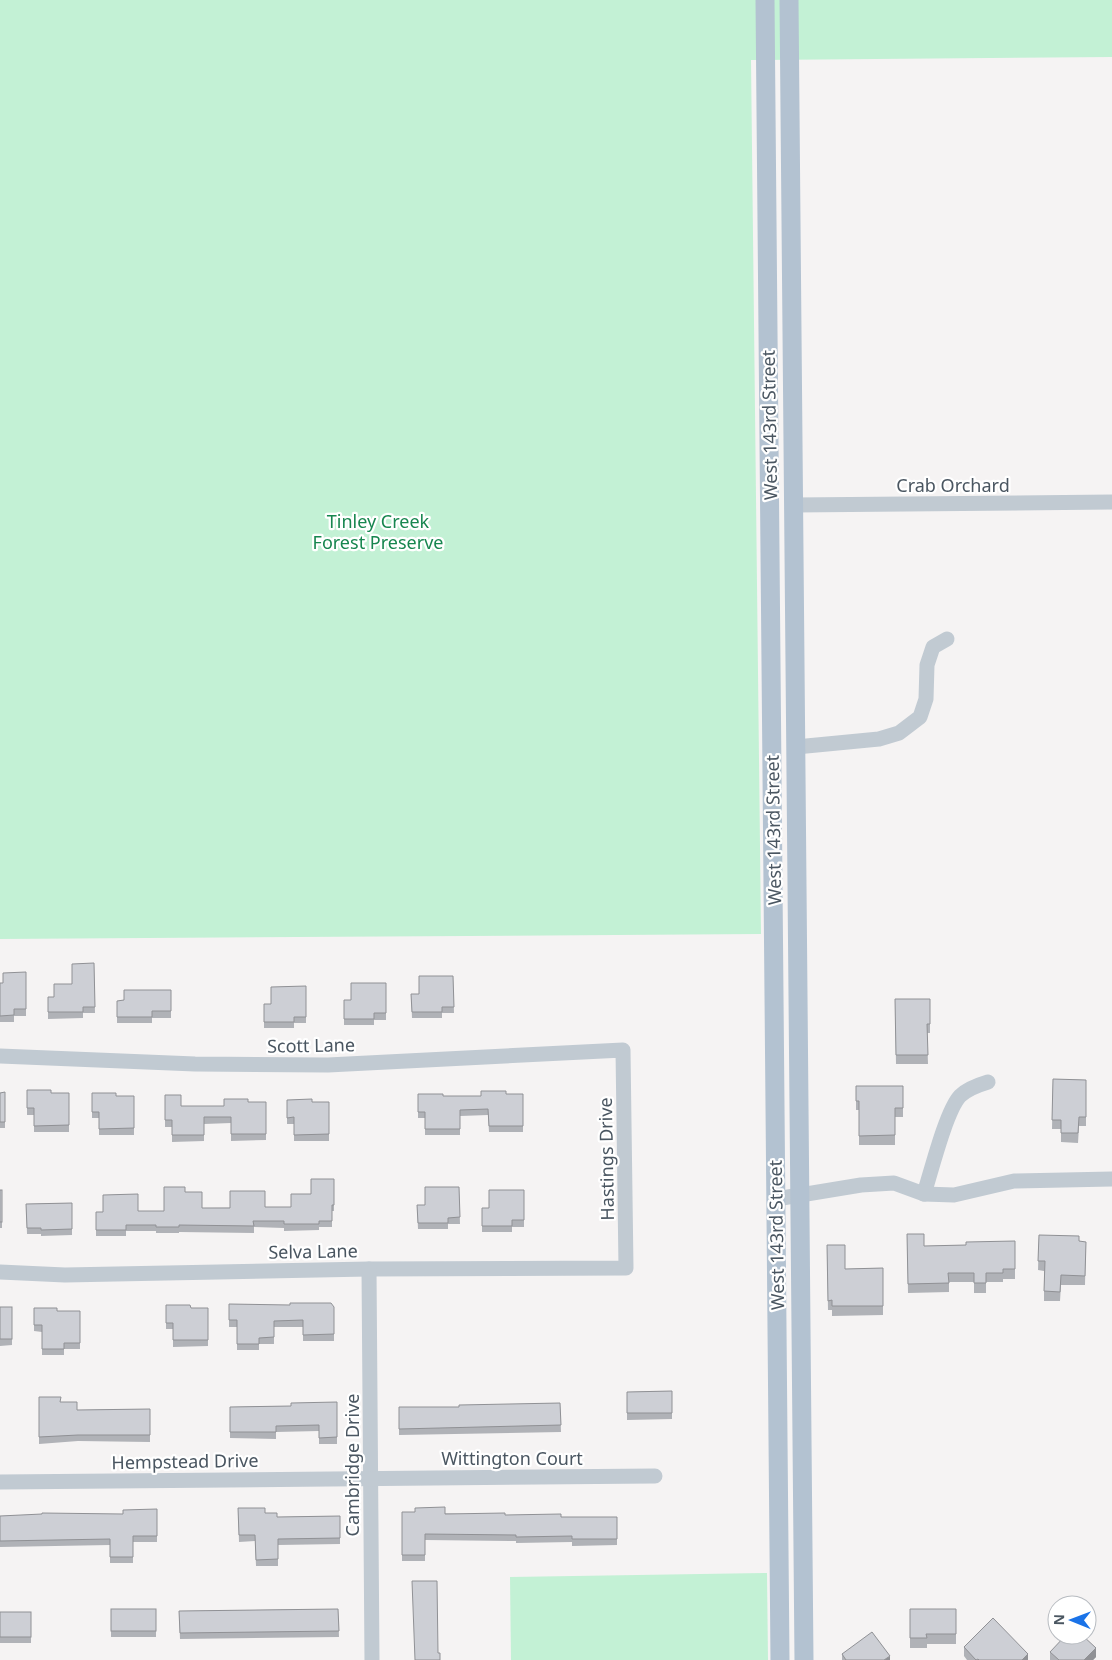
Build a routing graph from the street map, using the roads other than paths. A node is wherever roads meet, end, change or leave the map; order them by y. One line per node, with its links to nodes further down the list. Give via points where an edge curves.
1 (765, 0): 13 (main road, West 143rd Street)
2 (790, 0): 4 (main road, West 143rd Street)
3 (1112, 502): 4 (street, Crab Orchard)
4 (794, 505): 6 (main road, West 143rd Street)
5 (947, 639): 6 (street, via 933,648 927,666 926,699 920,717 906,728 879,739)
6 (796, 747): 12 (main road, West 143rd Street)
7 (623, 1050): 8 (street, Scott Lane, via 328,1065 195,1064); 14 (street, Hastings Drive)
8 (0, 1056)
9 (988, 1082): 11 (street, via 960,1096 948,1118)
10 (1112, 1179): 11 (street, via 1014,1181 954,1195)
11 (924, 1194): 12 (street, via 894,1183 861,1185)
12 (800, 1196): 13 (street); 22 (main road, West 143rd Street)
13 (776, 1199): 21 (main road, West 143rd Street)
14 (626, 1268): 15 (street, Selva Lane)
15 (369, 1269): 16 (street, Selva Lane, via 65,1275); 18 (street, Cambridge Drive)
16 (0, 1272)
17 (655, 1476): 18 (street, Wittington Court)
18 (370, 1478): 19 (street, Hempstead Drive); 20 (street, Cambridge Drive)
19 (0, 1482)
20 (372, 1660)
21 (780, 1660)
22 (804, 1660)

